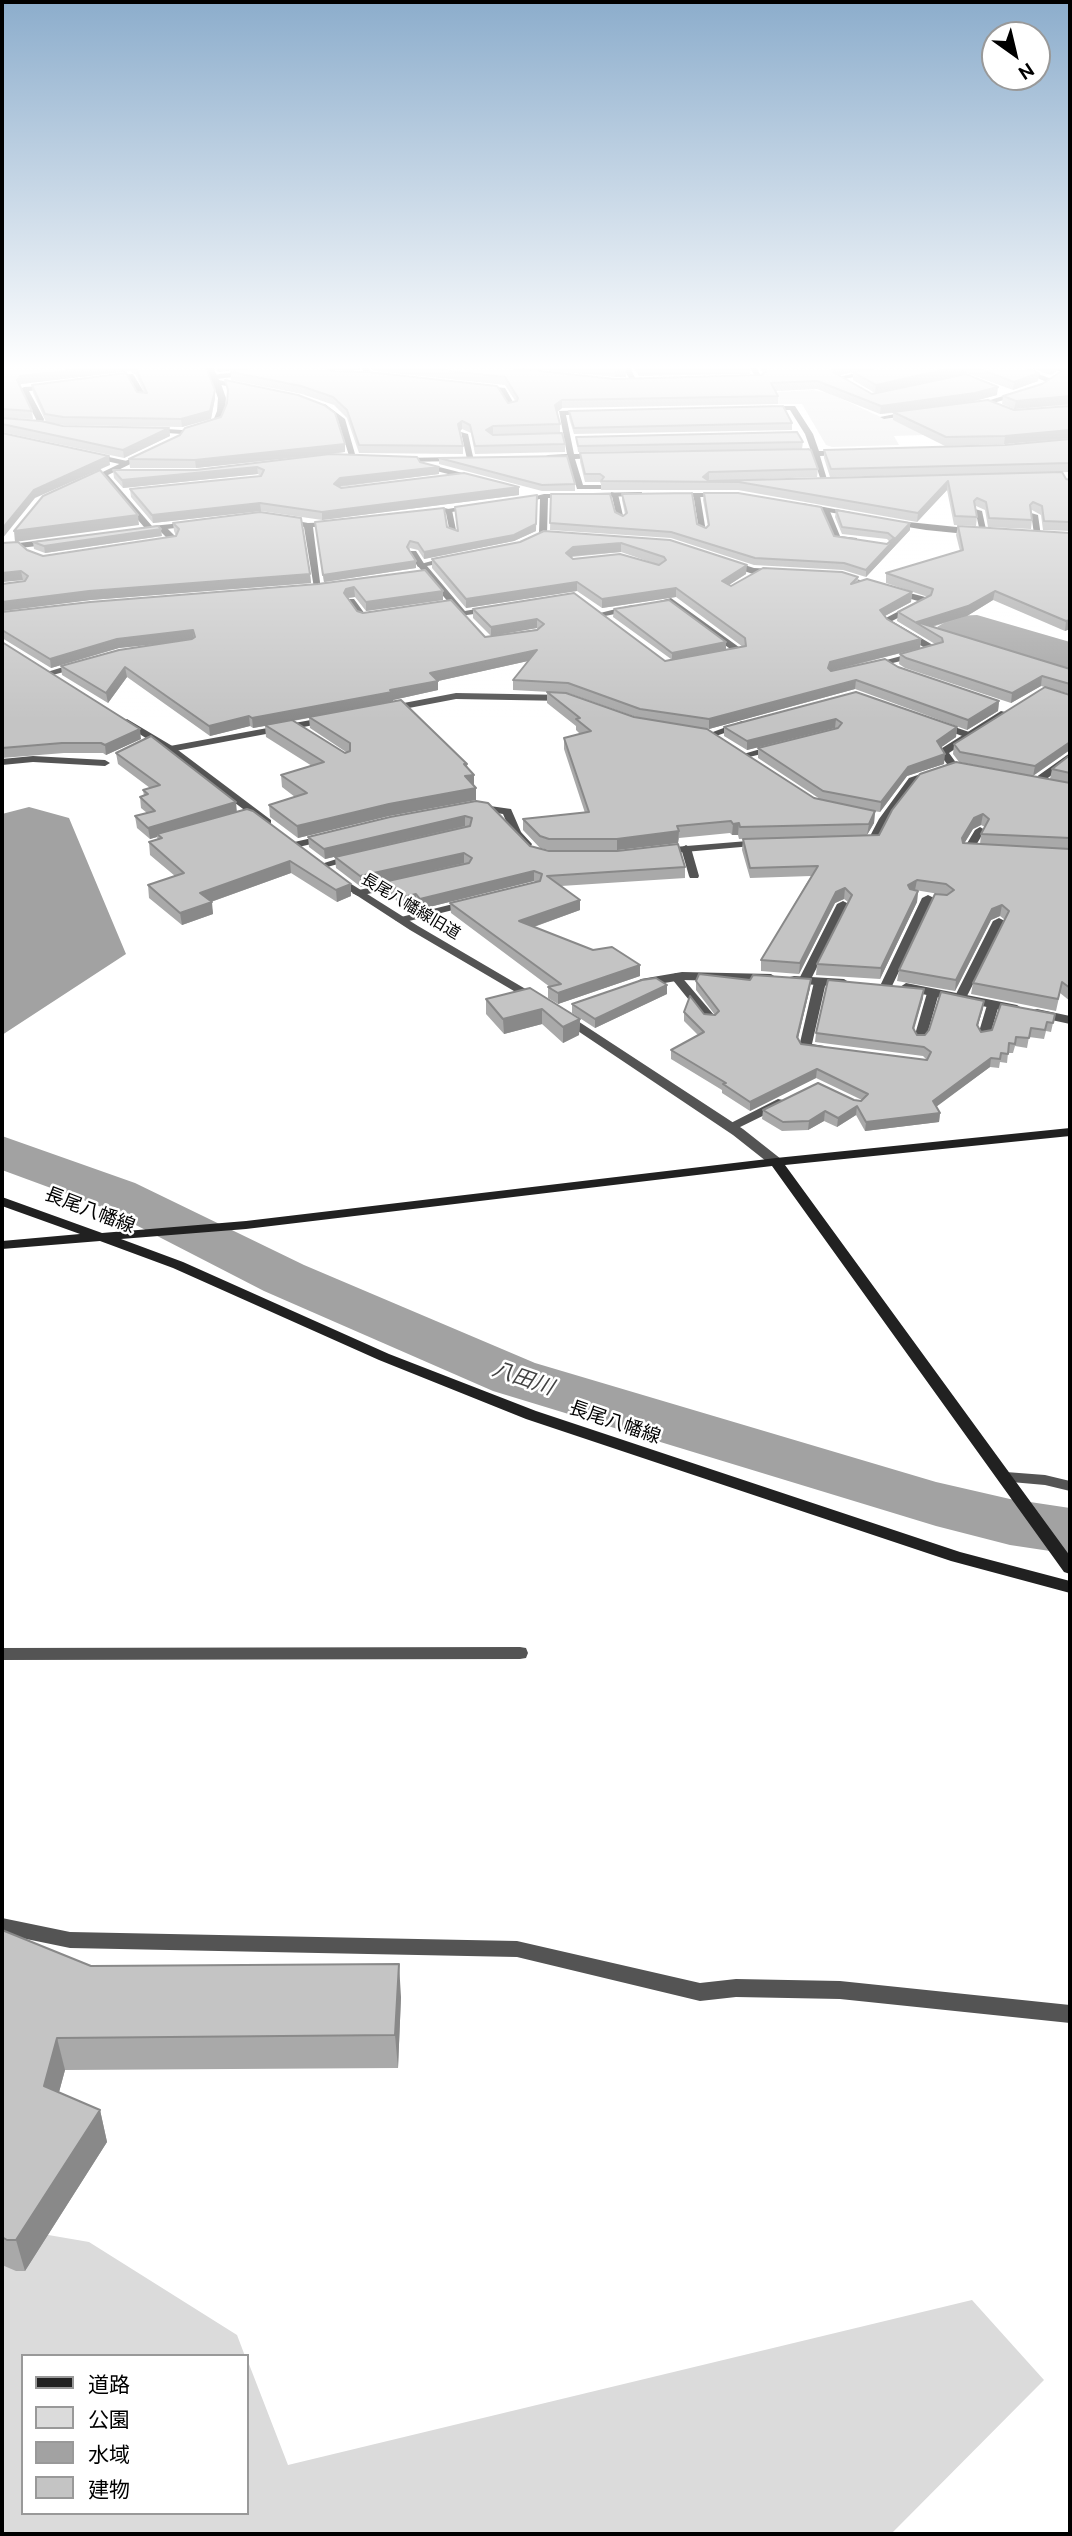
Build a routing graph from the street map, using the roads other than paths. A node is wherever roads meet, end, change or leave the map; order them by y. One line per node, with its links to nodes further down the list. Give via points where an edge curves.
1 (84, 483): 8 (street)
2 (112, 483): 12 (street)
3 (579, 483): 13 (street, via 580,487 647,490)
4 (835, 483): 6 (street)
5 (813, 484): 6 (street)
6 (826, 484)
7 (717, 485): 9 (street)
8 (78, 486)
9 (676, 486)
10 (517, 489): 17 (street)
11 (133, 492): 12 (street)
12 (119, 493): 34 (street)
13 (614, 495): 17 (street); 28 (street)
14 (658, 495): 15 (street)
15 (696, 495): 16 (street); 35 (street)
16 (728, 495)
17 (544, 496): 18 (street); 41 (street)
18 (515, 502)
19 (789, 503): 21 (street)
20 (488, 506): 22 (street)
21 (825, 509): 26 (street); 45 (street, via 837,538)
22 (448, 510): 24 (street); 38 (street)
23 (978, 511): 39 (street)
24 (421, 513)
25 (1034, 515): 42 (street, via 1042,535)
26 (863, 516)
27 (272, 518): 32 (street)
28 (621, 518)
29 (876, 519): 39 (street)
30 (201, 523): 33 (street)
31 (345, 523): 32 (street)
32 (308, 525): 61 (street, via 322,587)
33 (162, 527): 34 (street); 47 (street, via 174,540)
34 (150, 529): 36 (street)
35 (703, 530)
36 (137, 531)
37 (14, 533): 49 (street)
38 (454, 533)
39 (984, 533): 40 (street)
40 (997, 533)
41 (543, 534): 43 (street); 48 (street)
42 (1024, 534)
43 (557, 535)
44 (61, 541): 46 (street)
45 (862, 541)
46 (23, 545): 49 (street); 51 (street)
47 (152, 545)
48 (517, 546)
49 (2, 548)
50 (413, 553): 54 (street)
51 (32, 555)
52 (462, 556): 54 (street)
53 (718, 559): 55 (street)
54 (421, 565): 56 (street)
55 (763, 571): 57 (street); 60 (street)
56 (429, 573): 58 (street); 63 (street)
57 (790, 573)
58 (416, 575)
59 (830, 575): 72 (street, via 926,600 887,620 935,650)
60 (751, 578)
61 (305, 589)
62 (351, 601): 66 (street, via 363,617)
63 (456, 604): 64 (street); 67 (street)
64 (442, 606)
65 (501, 608): 67 (street)
66 (389, 613)
67 (464, 614): 69 (street)
68 (609, 621): 70 (street, via 596,611 671,601 740,652)
69 (472, 623)
70 (716, 657)
71 (96, 660): 76 (street)
72 (886, 663): 74 (street); 75 (street)
73 (38, 667): 76 (street)
74 (859, 670)
75 (901, 672)
76 (49, 674): 77 (street)
77 (61, 681)
78 (579, 702): 80 (street, via 456,696)
79 (999, 705): 89 (street, via 1011,709)
80 (375, 711)
81 (120, 718): 92 (street, 長尾八幡線旧道, via 150,742)
82 (335, 718): 85 (street)
83 (750, 722): 88 (street)
84 (931, 722): 89 (street)
85 (295, 726): 86 (street); 92 (street)
86 (304, 733)
87 (698, 733): 88 (street)
88 (710, 735): 90 (street)
89 (968, 735): 96 (street, via 943,752)
90 (720, 741)
91 (783, 745): 95 (street, via 741,753)
92 (170, 749): 101 (street, 長尾八幡線旧道)
93 (1070, 756): 99 (street, via 1041,783)
94 (2, 762): 98 (street, via 109,761)
95 (755, 762)
96 (954, 766): 97 (street); 104 (street, via 913,780)
97 (981, 771)
98 (95, 776)
99 (1022, 779)
100 (464, 809): 112 (street, via 476,806 507,811 516,833)
101 (257, 813): 103 (street); 109 (street, 長尾八幡線旧道)
102 (871, 816): 104 (street)
103 (244, 817)
104 (884, 819): 108 (street, via 873,841)
105 (980, 830): 111 (street, via 968,850)
106 (342, 834): 109 (street)
107 (772, 842): 110 (street)
108 (847, 842)
109 (298, 848): 114 (street); 117 (street, 長尾八幡線旧道)
110 (686, 848): 113 (street); 115 (street)
111 (993, 851)
112 (535, 852)
113 (644, 853)
114 (359, 856)
115 (694, 876)
116 (425, 878): 117 (street)
117 (358, 893): 123 (street, 長尾八幡線旧道)
118 (915, 896): 119 (street)
119 (928, 898): 121 (street); 128 (street)
120 (482, 900): 123 (street)
121 (944, 900)
122 (842, 904): 126 (street)
123 (401, 920): 132 (street, 長尾八幡線旧道)
124 (999, 921): 131 (street)
125 (676, 977): 126 (street); 129 (street); 135 (street)
126 (804, 981): 127 (street)
127 (820, 982): 128 (street); 139 (street, via 805,1047)
128 (886, 986): 130 (street)
129 (627, 987)
130 (933, 993): 131 (street); 138 (street)
131 (960, 998): 133 (street)
132 (545, 1004)
133 (993, 1005): 136 (street); 137 (street)
134 (563, 1009): 141 (street)
135 (710, 1018)
136 (1070, 1020)
137 (984, 1035)
138 (920, 1038)
139 (831, 1050)
140 (792, 1096): 141 (street)
141 (729, 1127): 143 (street)
142 (1070, 1132): 143 (main road)
143 (776, 1162): 145 (main road, via 246,1225); 147 (main road)
144 (2, 1201): 145 (main road, 長尾八幡線)
145 (98, 1235): 146 (main road); 150 (main road, 長尾八幡線, via 531,1415 957,1557)
146 (2, 1245)
147 (1009, 1480): 148 (street, via 1045,1480); 149 (main road)
148 (1070, 1486)
149 (1070, 1568)
150 (1070, 1587)
151 (520, 1653): 152 (street)
152 (2, 1654)
153 (2, 1926): 154 (street, via 70,1940 517,1949 700,1992 840,1990)
154 (1070, 2014)

